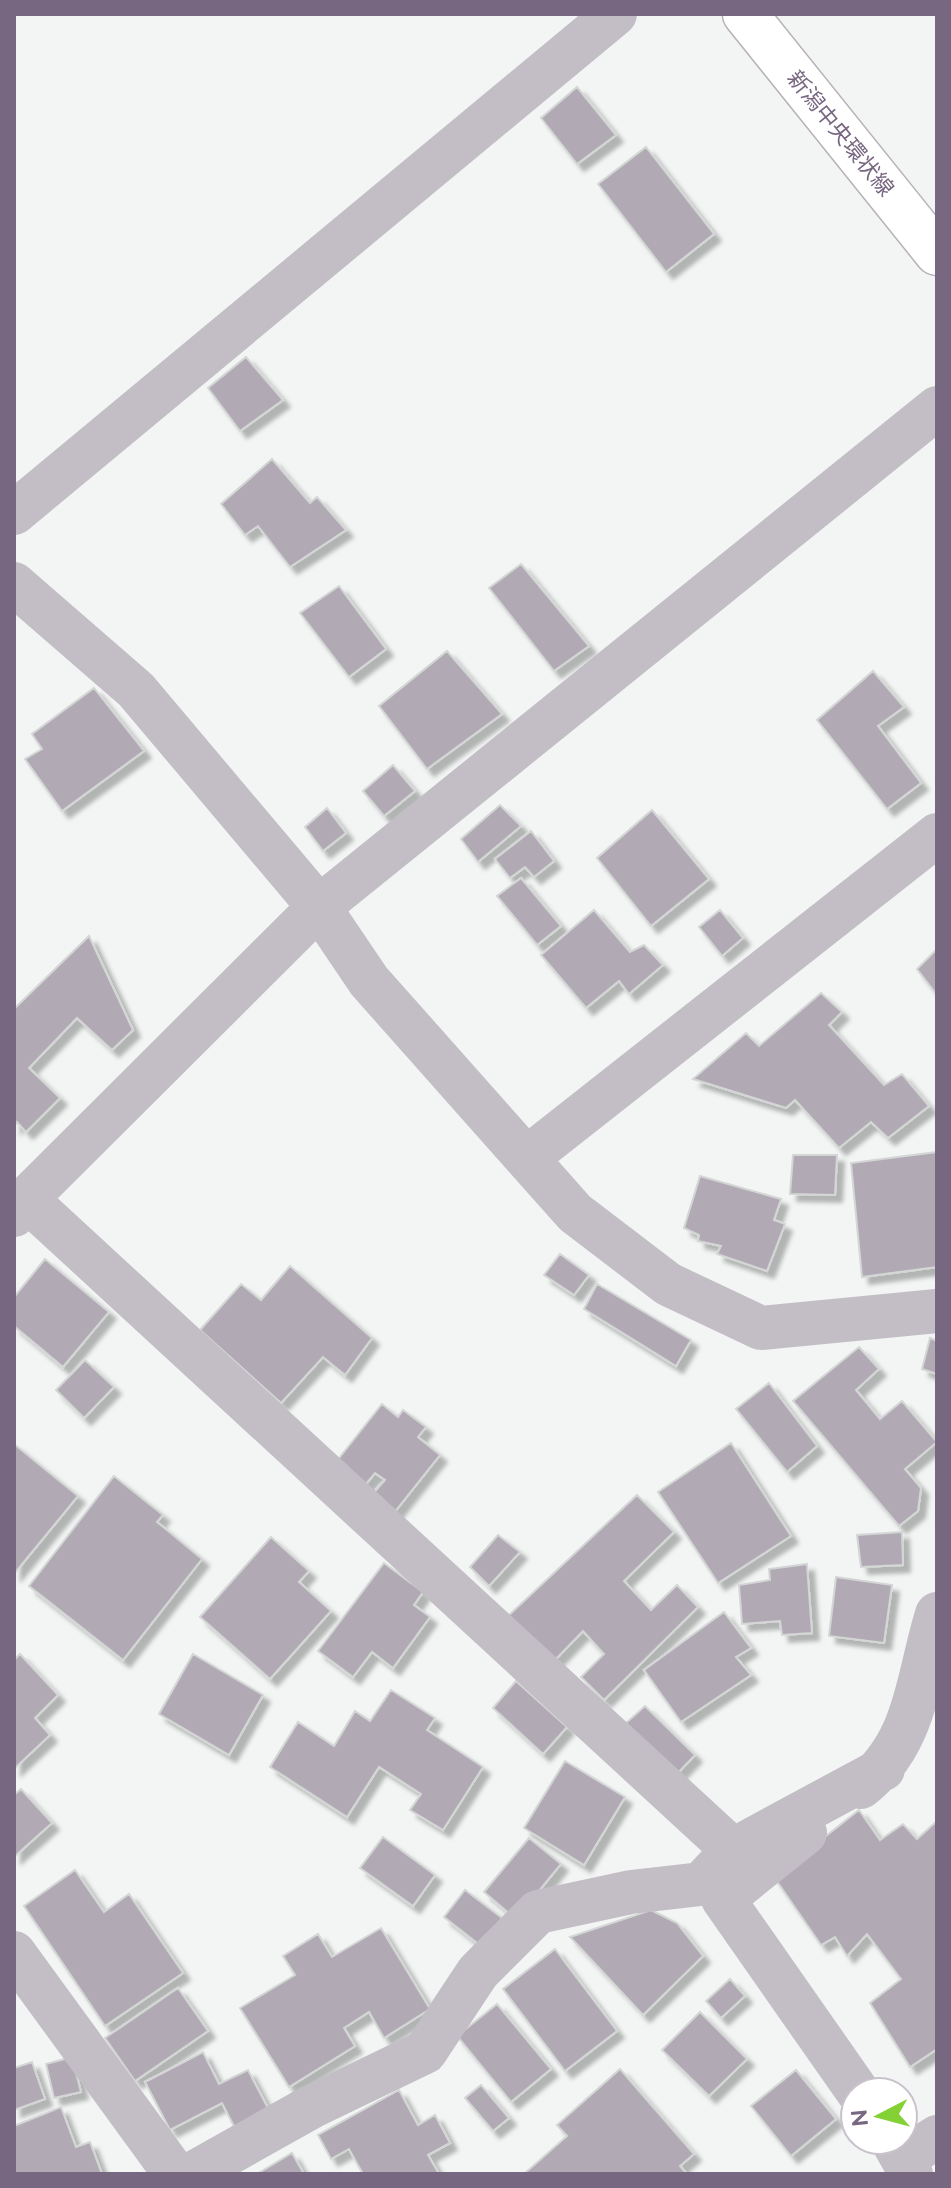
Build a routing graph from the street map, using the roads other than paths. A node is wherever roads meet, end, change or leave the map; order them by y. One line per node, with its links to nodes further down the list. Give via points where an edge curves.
1 (615, 14): 5 (street)
2 (745, 14): 3 (main road, 新潟中央環状線)
3 (937, 253)
4 (937, 408): 8 (street)
5 (14, 513)
6 (14, 584): 8 (street, via 136,690)
7 (937, 835): 9 (street)
8 (319, 907): 9 (street, via 369,981); 10 (street)
9 (528, 1157): 11 (street, via 575,1213 668,1284 761,1328)
10 (20, 1207): 14 (street)
11 (937, 1311)
12 (937, 1614): 13 (street, via 916,1707)
13 (883, 1769): 14 (street); 16 (street, via 723,1899)
14 (733, 1850): 18 (street, via 701,1884 538,1912 478,1972 425,2052 311,2107)
15 (14, 1953): 17 (street)
16 (847, 2076)
17 (175, 2174)
18 (192, 2174)

